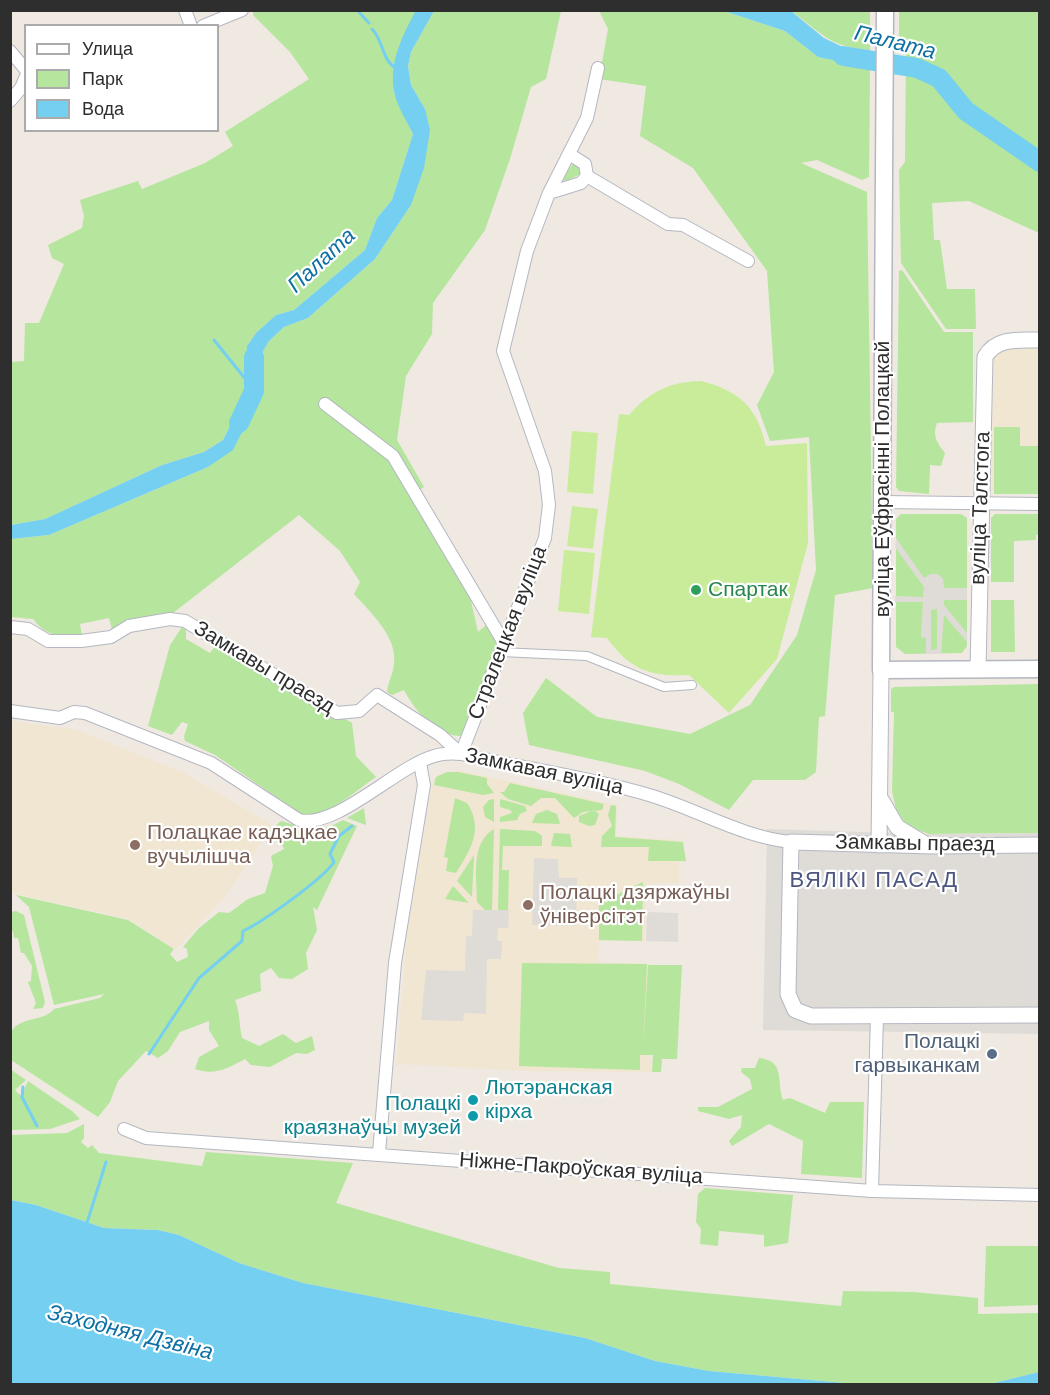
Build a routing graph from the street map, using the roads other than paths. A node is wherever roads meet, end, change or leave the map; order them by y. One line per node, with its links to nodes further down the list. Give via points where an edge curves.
1 (242, 10): 3 (street)
2 (885, 10): 15 (main road, вуліца Еўфрасінні Полацкай)
3 (208, 24)
4 (10, 51): 5 (street)
5 (24, 66)
6 (598, 68): 9 (street, Стралецкая вуліца, via 587,118)
7 (24, 81): 8 (street)
8 (10, 101)
9 (568, 154): 10 (street, via 585,164); 11 (street, Стралецкая вуліца)
10 (587, 176): 11 (street, via 580,183); 12 (street, via 668,224 683,225)
11 (549, 193): 19 (street, Стралецкая вуліца, via 527,251 503,351 545,471 549,505 541,553)
12 (748, 261)
13 (1040, 340): 16 (street, вуліца Талстога, via 1013,340 990,348 984,364 984,494)
14 (325, 404): 19 (street, via 393,456)
15 (883, 502): 16 (street); 22 (main road, вуліца Еўфрасінні Полацкай)
16 (980, 504): 17 (street); 20 (street, вуліца Талстога)
17 (1040, 504)
18 (10, 627): 25 (street, Замкавы праезд, via 28,629 48,641 81,641 111,637 129,626 170,619 185,621 337,713 359,711 377,695 440,735)
19 (503, 648): 23 (street, via 587,657 664,687); 25 (street, Стралецкая вуліца)
20 (978, 669): 21 (main road); 22 (main road)
21 (1040, 669)
22 (881, 670): 27 (street, вуліца Еўфрасінні Полацкай)
23 (692, 685)
24 (10, 711): 26 (street, Замкавая вуліца, via 60,718 74,712 85,713 211,763 309,822 328,817)
25 (461, 754): 26 (street, Замкавая вуліца, via 439,755); 28 (street, Замкавая вуліца, via 640,792 750,835)
26 (420, 762): 35 (street, via 424,785 395,963)
27 (880, 797): 29 (street, вуліца Еўфрасінні Полацкай); 31 (street, via 897,827)
28 (791, 842): 29 (street, Замкавы праезд); 33 (street, via 790,1003 802,1014 811,1016)
29 (879, 845): 31 (street, Замкавы праезд)
30 (1040, 845): 31 (street, Замкавы праезд)
31 (930, 846)
32 (1040, 1015): 33 (street)
33 (877, 1016): 36 (street)
34 (124, 1129): 35 (street, Ніжне-Пакроўская вуліца, via 146,1138)
35 (379, 1153): 36 (street, Ніжне-Пакроўская вуліца)
36 (872, 1191): 37 (street, Ніжне-Пакроўская вуліца)
37 (1040, 1195)

